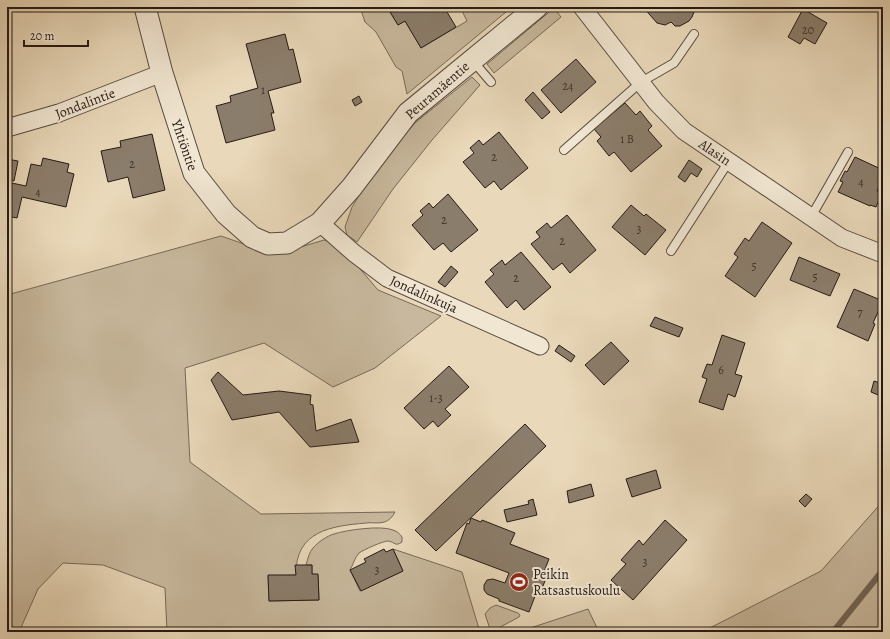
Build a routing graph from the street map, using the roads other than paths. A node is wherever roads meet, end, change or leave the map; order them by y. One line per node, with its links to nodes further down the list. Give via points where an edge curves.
1 (145, 7): 6 (street, Yhtiöntie)
2 (538, 7): 5 (street, Peuramäentie)
3 (582, 7): 8 (street, Alasin)
4 (694, 34): 8 (lane, via 674,63)
5 (472, 60): 7 (lane); 14 (street, Peuramäentie, via 408,113 352,187)
6 (162, 73): 9 (street, Jondalintie, via 59,113); 14 (street, Yhtiöntie, via 194,173 226,214 252,237 268,244 287,244)
7 (491, 82)
8 (641, 82): 10 (lane); 12 (street, Alasin, via 684,131)
9 (7, 128)
10 (564, 150)
11 (848, 152): 13 (lane)
12 (729, 161): 13 (street, Alasin); 15 (lane)
13 (811, 217): 16 (street, Alasin, via 842,238)
14 (320, 223): 17 (street, Jondalinkuja, via 387,278)
15 (671, 251)
16 (883, 254)
17 (540, 346)

